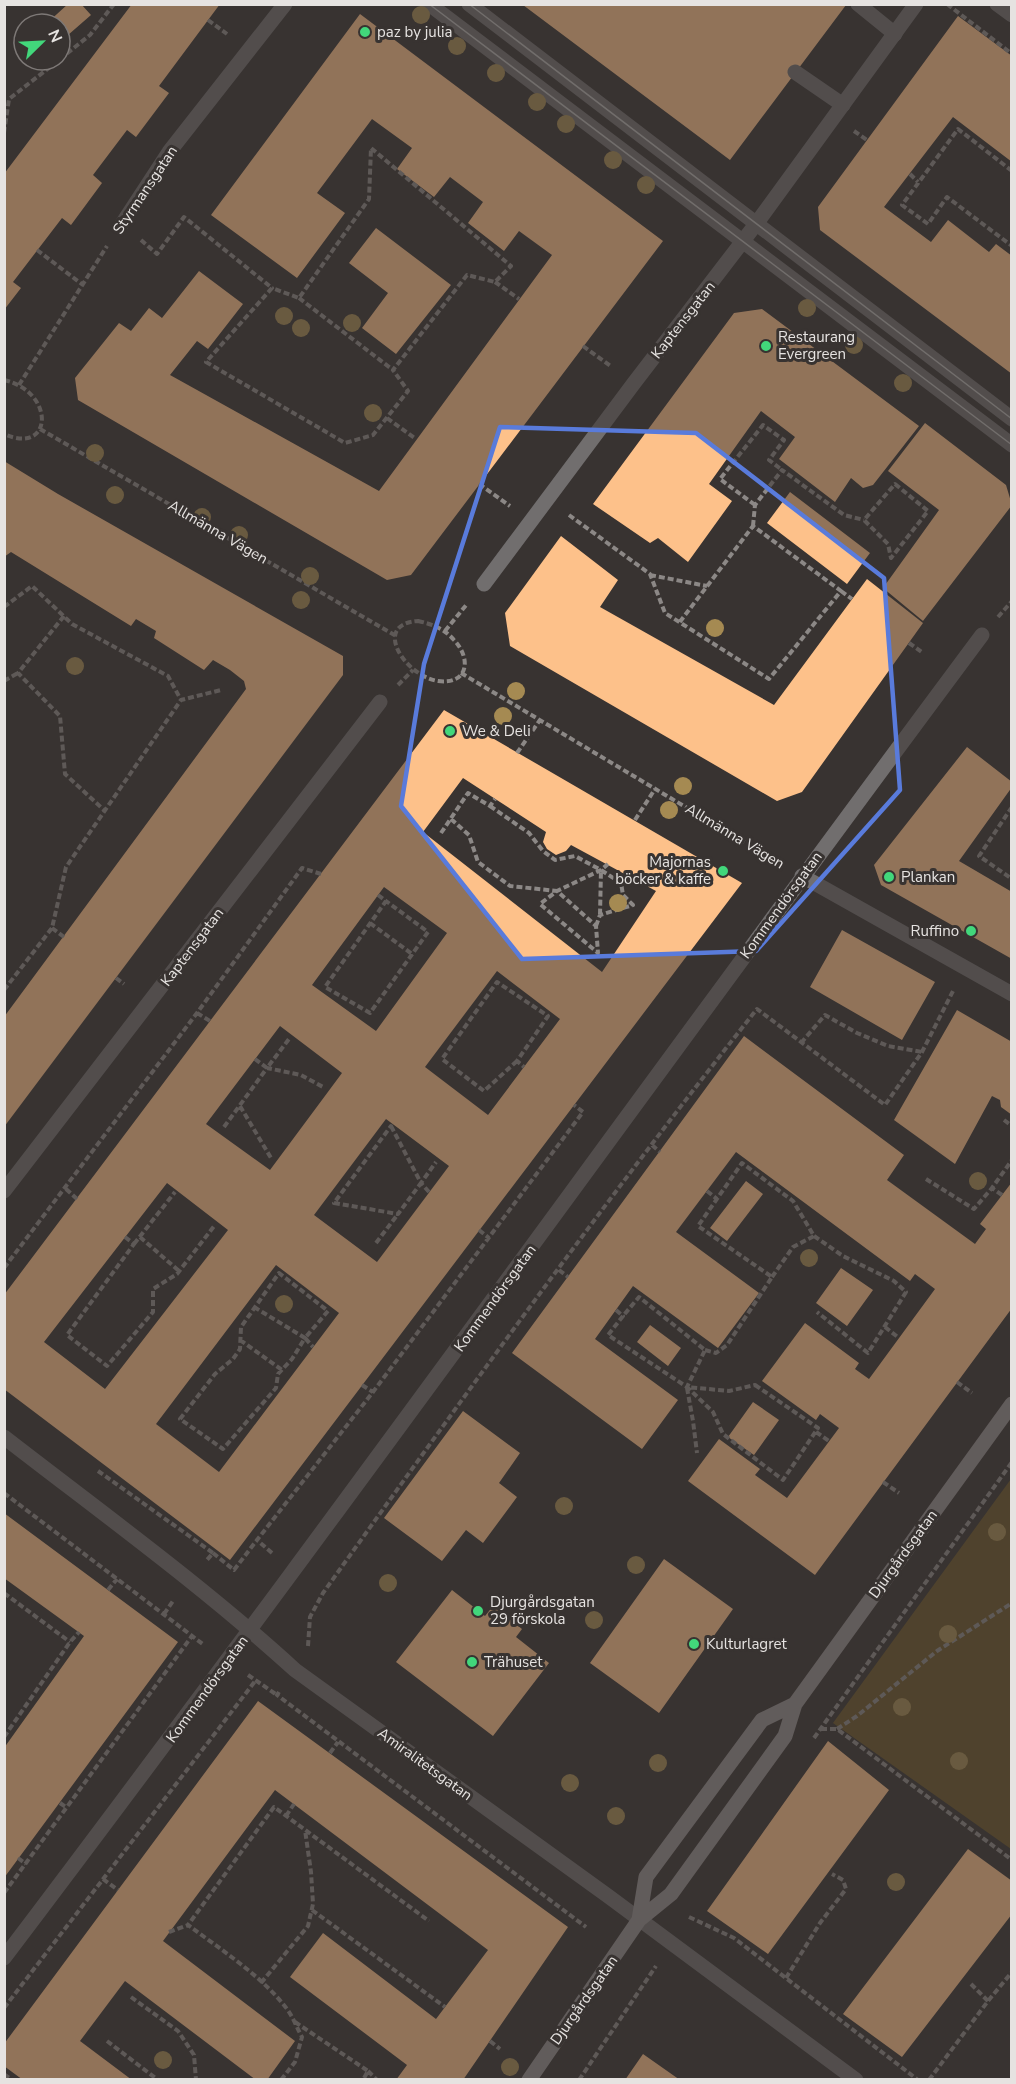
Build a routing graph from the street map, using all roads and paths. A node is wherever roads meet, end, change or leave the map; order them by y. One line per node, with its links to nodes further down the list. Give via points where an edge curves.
1 (114, 4): 11 (path, via 90,35)
2 (285, 4): 20 (street, Styrmansgatan, via 169,152)
3 (429, 4): 22 (street)
4 (469, 4): 21 (street)
5 (858, 4): 10 (street)
6 (916, 4): 10 (street, Kaptensgatan)
7 (947, 4): 12 (path)
8 (997, 4): 9 (street)
9 (1011, 15)
10 (895, 34): 15 (street, Kaptensgatan)
11 (72, 49)
12 (1011, 54)
13 (43, 72): 16 (path, via 9,99)
14 (795, 72): 15 (street)
15 (843, 105): 21 (street, Kaptensgatan)
16 (4, 132)
17 (1011, 171): 19 (path, via 958,129)
18 (910, 174): 19 (path)
19 (918, 182): 23 (path, via 902,205 928,224 947,197)
20 (122, 224): 26 (path, Styrmansgatan); 27 (path, via 157,254 184,217)
21 (756, 224): 22 (street, Kaptensgatan); 36 (street)
22 (742, 242): 33 (street, Kaptensgatan); 40 (street)
23 (1011, 246)
24 (37, 250): 26 (path)
25 (495, 282): 28 (path, via 511,266 371,148 369,199); 29 (path); 31 (path, via 467,275)
26 (82, 285): 34 (path, Styrmansgatan)
27 (272, 288): 28 (path); 35 (path, via 206,362 345,442 373,435)
28 (299, 298): 31 (path)
29 (519, 299)
30 (583, 346): 33 (path)
31 (393, 370): 35 (path, via 408,391)
32 (4, 380): 34 (path)
33 (634, 383): 43 (street, Kaptensgatan)
34 (19, 385): 37 (path, via 40,406)
35 (387, 418): 39 (path)
36 (1011, 419)
37 (40, 429): 38 (path, via 26,438); 58 (path, Allmänna Vägen)
38 (4, 434)
39 (416, 439)
40 (1011, 445)
41 (782, 470): 44 (path); 44 (path, via 769,460 784,440 763,425 720,479); 45 (path, via 844,515)
42 (479, 484): 46 (path)
43 (549, 497): 46 (street, Kaptensgatan); 48 (path)
44 (755, 505): 47 (path)
45 (864, 520): 45 (path, via 888,544 891,558 928,511 895,484)
46 (531, 521): 49 (street, Kaptensgatan)
47 (753, 526): 50 (path); 51 (path)
48 (650, 574): 50 (path); 55 (path, via 665,614)
49 (484, 584): 56 (path)
50 (707, 586): 55 (path)
51 (841, 591): 52 (path); 55 (path, via 769,679)
52 (852, 599)
53 (4, 607): 54 (path, via 32,586)
54 (64, 616): 61 (path); 65 (path, via 168,676)
55 (679, 622)
56 (445, 631): 58 (path, via 432,624 412,622 402,626); 62 (path, via 465,656)
57 (982, 635): 80 (street, Kommendörsgatan)
58 (396, 636): 62 (path, via 398,654 419,674 452,681)
59 (909, 642): 60 (path)
60 (922, 653)
61 (18, 673): 63 (path); 73 (path, via 60,716 65,774)
62 (461, 673): 67 (path, Allmänna Vägen)
63 (4, 681)
64 (221, 690): 65 (path)
65 (181, 700): 73 (path)
66 (380, 702): 120 (street, Kaptensgatan)
67 (540, 720): 68 (path); 69 (path, Allmänna Vägen)
68 (517, 753)
69 (655, 789): 75 (path); 80 (path, Allmänna Vägen)
70 (495, 799): 71 (path)
71 (490, 806): 74 (path, via 468,793); 78 (path, via 529,833 555,860 574,856)
72 (1011, 807): 81 (path, via 978,856)
73 (105, 811): 88 (path, via 66,867)
74 (450, 819): 76 (path); 82 (path, via 469,835 478,862 510,886)
75 (635, 820)
76 (441, 833)
77 (608, 864): 78 (path)
78 (601, 870): 82 (path); 85 (path); 85 (path, via 621,883 623,895 633,905)
79 (321, 874): 96 (path, via 302,868)
80 (802, 876): 95 (street, Allmänna Vägen); 167 (street, Kommendörsgatan)
81 (1011, 879)
82 (557, 891): 87 (path); 87 (path, via 540,904 598,953)
83 (378, 895): 84 (path)
84 (386, 901): 86 (path); 90 (path, via 428,932)
85 (600, 915): 87 (path)
86 (370, 923): 90 (path); 90 (path, via 325,987 370,1013)
87 (596, 926)
88 (52, 928): 89 (path); 94 (path)
89 (64, 937)
90 (412, 954)
91 (116, 978): 92 (path)
92 (124, 984)
93 (955, 987): 100 (path)
94 (4, 990)
95 (1011, 994)
96 (198, 1013): 97 (path); 119 (path)
97 (210, 1022)
98 (289, 1039): 104 (path)
99 (801, 1043): 100 (path, via 825,1015 888,1046); 100 (path, via 885,1105); 111 (path, via 757,1010)
100 (922, 1052)
101 (255, 1059): 104 (path)
102 (517, 1061): 102 (path, via 548,1016 497,982 442,1059 484,1091); 103 (path)
103 (524, 1067)
104 (267, 1068): 105 (path, via 301,1075); 107 (path)
105 (323, 1087)
106 (574, 1105): 133 (path, via 583,1112)
107 (240, 1106): 110 (path); 113 (path)
108 (1004, 1120): 109 (path)
109 (1011, 1126)
110 (224, 1127)
111 (652, 1145): 112 (path); 137 (path)
112 (660, 1152)
113 (271, 1158)
114 (1011, 1160): 118 (path)
115 (436, 1162): 117 (path)
116 (926, 1179): 118 (path, via 974,1209)
117 (422, 1183): 123 (path); 127 (path); 127 (path, via 391,1126 334,1203)
118 (992, 1188): 124 (path)
119 (66, 1189): 125 (path); 136 (path)
120 (4, 1191)
121 (706, 1191): 126 (path)
122 (175, 1192): 132 (path)
123 (429, 1192)
124 (1002, 1195)
125 (77, 1199)
126 (717, 1199): 130 (path, via 742,1163 793,1201); 140 (path, via 698,1226)
127 (398, 1214): 134 (path)
128 (215, 1225): 138 (path)
129 (479, 1230): 133 (path)
130 (814, 1236): 140 (path, via 794,1247); 145 (path, via 843,1256 894,1281 906,1292)
131 (125, 1237): 135 (path)
132 (140, 1238): 135 (path); 138 (path)
133 (489, 1238): 155 (path)
134 (376, 1242)
135 (134, 1244): 138 (path, via 67,1335 107,1366 153,1312 153,1289)
136 (4, 1268)
137 (559, 1270): 139 (path); 177 (path, via 323,1593 310,1617 308,1652)
138 (179, 1271)
139 (568, 1277)
140 (772, 1277): 150 (path, via 727,1345 716,1353)
141 (254, 1307): 146 (path); 146 (path, via 279,1273 328,1311); 148 (path, via 241,1327)
142 (616, 1310): 144 (path)
143 (817, 1312): 145 (path, via 868,1353)
144 (622, 1316): 150 (path, via 639,1298); 154 (path, via 608,1335)
145 (885, 1327): 147 (path)
146 (305, 1338): 149 (path); 151 (path)
147 (899, 1338)
148 (240, 1340): 151 (path); 151 (path, via 240,1349 233,1359 215,1374 180,1419 223,1449 276,1388)
149 (313, 1347)
150 (705, 1350): 154 (path)
151 (282, 1370)
152 (957, 1382): 156 (path)
153 (362, 1385): 155 (path)
154 (687, 1387): 158 (path, via 729,1391 755,1384 818,1428); 158 (path, via 713,1412 723,1434 783,1480); 161 (path)
155 (373, 1392): 165 (path)
156 (972, 1393)
157 (1011, 1404): 180 (street, Djurgårdsgatan)
158 (816, 1432): 160 (path)
159 (4, 1437): 172 (street, Amiralitetsgatan)
160 (829, 1441)
161 (697, 1453)
162 (883, 1482): 164 (path)
163 (4, 1493): 168 (path)
164 (899, 1493)
165 (257, 1540): 166 (path, via 234,1570); 167 (path)
166 (213, 1553)
167 (295, 1572): 172 (street, Kommendörsgatan)
168 (117, 1579): 169 (path); 174 (path)
169 (108, 1590)
170 (4, 1593): 175 (path)
171 (1011, 1603): 181 (path, via 937,1652)
172 (251, 1629): 176 (street, Kommendörsgatan); 177 (street, Amiralitetsgatan)
173 (79, 1632): 175 (path)
174 (192, 1636): 176 (path); 188 (path)
175 (70, 1642): 183 (path)
176 (227, 1662): 178 (path); 205 (street, Kommendörsgatan)
177 (295, 1670): 179 (path); 200 (street, Amiralitetsgatan)
178 (256, 1680): 179 (path); 195 (path)
179 (277, 1695): 184 (path)
180 (795, 1704): 200 (street, Djurgårdsgatan, via 785,1736 670,1894); 200 (street, Djurgårdsgatan, via 762,1720 646,1877)
181 (837, 1729): 182 (path); 192 (path)
182 (821, 1730)
183 (4, 1737)
184 (338, 1742): 185 (path); 203 (path)
185 (330, 1753)
186 (60, 1803): 188 (path)
187 (294, 1804): 189 (path)
188 (67, 1808): 193 (path)
189 (286, 1816): 190 (path); 202 (path, via 274,1807)
190 (304, 1829): 198 (path); 201 (path)
191 (18, 1858): 193 (path)
192 (1011, 1860)
193 (26, 1864): 197 (path)
194 (832, 1874): 207 (path, via 843,1880 846,1889)
195 (103, 1879): 196 (path); 213 (path)
196 (118, 1890)
197 (4, 1893)
198 (312, 1910): 208 (path, via 308,1926); 212 (path)
199 (689, 1917): 207 (path, via 734,1938)
200 (639, 1920): 226 (street, Djurgårdsgatan); 227 (street, Amiralitetsgatan)
201 (429, 1921)
202 (188, 1925): 204 (path); 208 (path)
203 (586, 1927)
204 (169, 1932)
205 (4, 1958)
206 (1011, 1972): 211 (path)
207 (786, 1978): 228 (path)
208 (261, 1983): 214 (path, via 287,2009)
209 (971, 1984): 211 (path)
210 (131, 1997): 222 (path, via 178,2031 194,2055)
211 (988, 2001): 229 (path)
212 (445, 2007)
213 (4, 2008)
214 (294, 2022): 218 (path); 223 (path, via 302,2037 295,2062)
215 (107, 2041): 221 (path)
216 (490, 2041): 217 (path)
217 (500, 2049)
218 (368, 2071): 224 (path); 225 (path)
219 (4, 2074): 220 (path)
220 (12, 2079)
221 (158, 2079)
222 (196, 2079)
223 (280, 2079)
224 (363, 2079)
225 (377, 2079)
226 (530, 2079)
227 (856, 2079)
228 (918, 2079)
229 (929, 2079)

